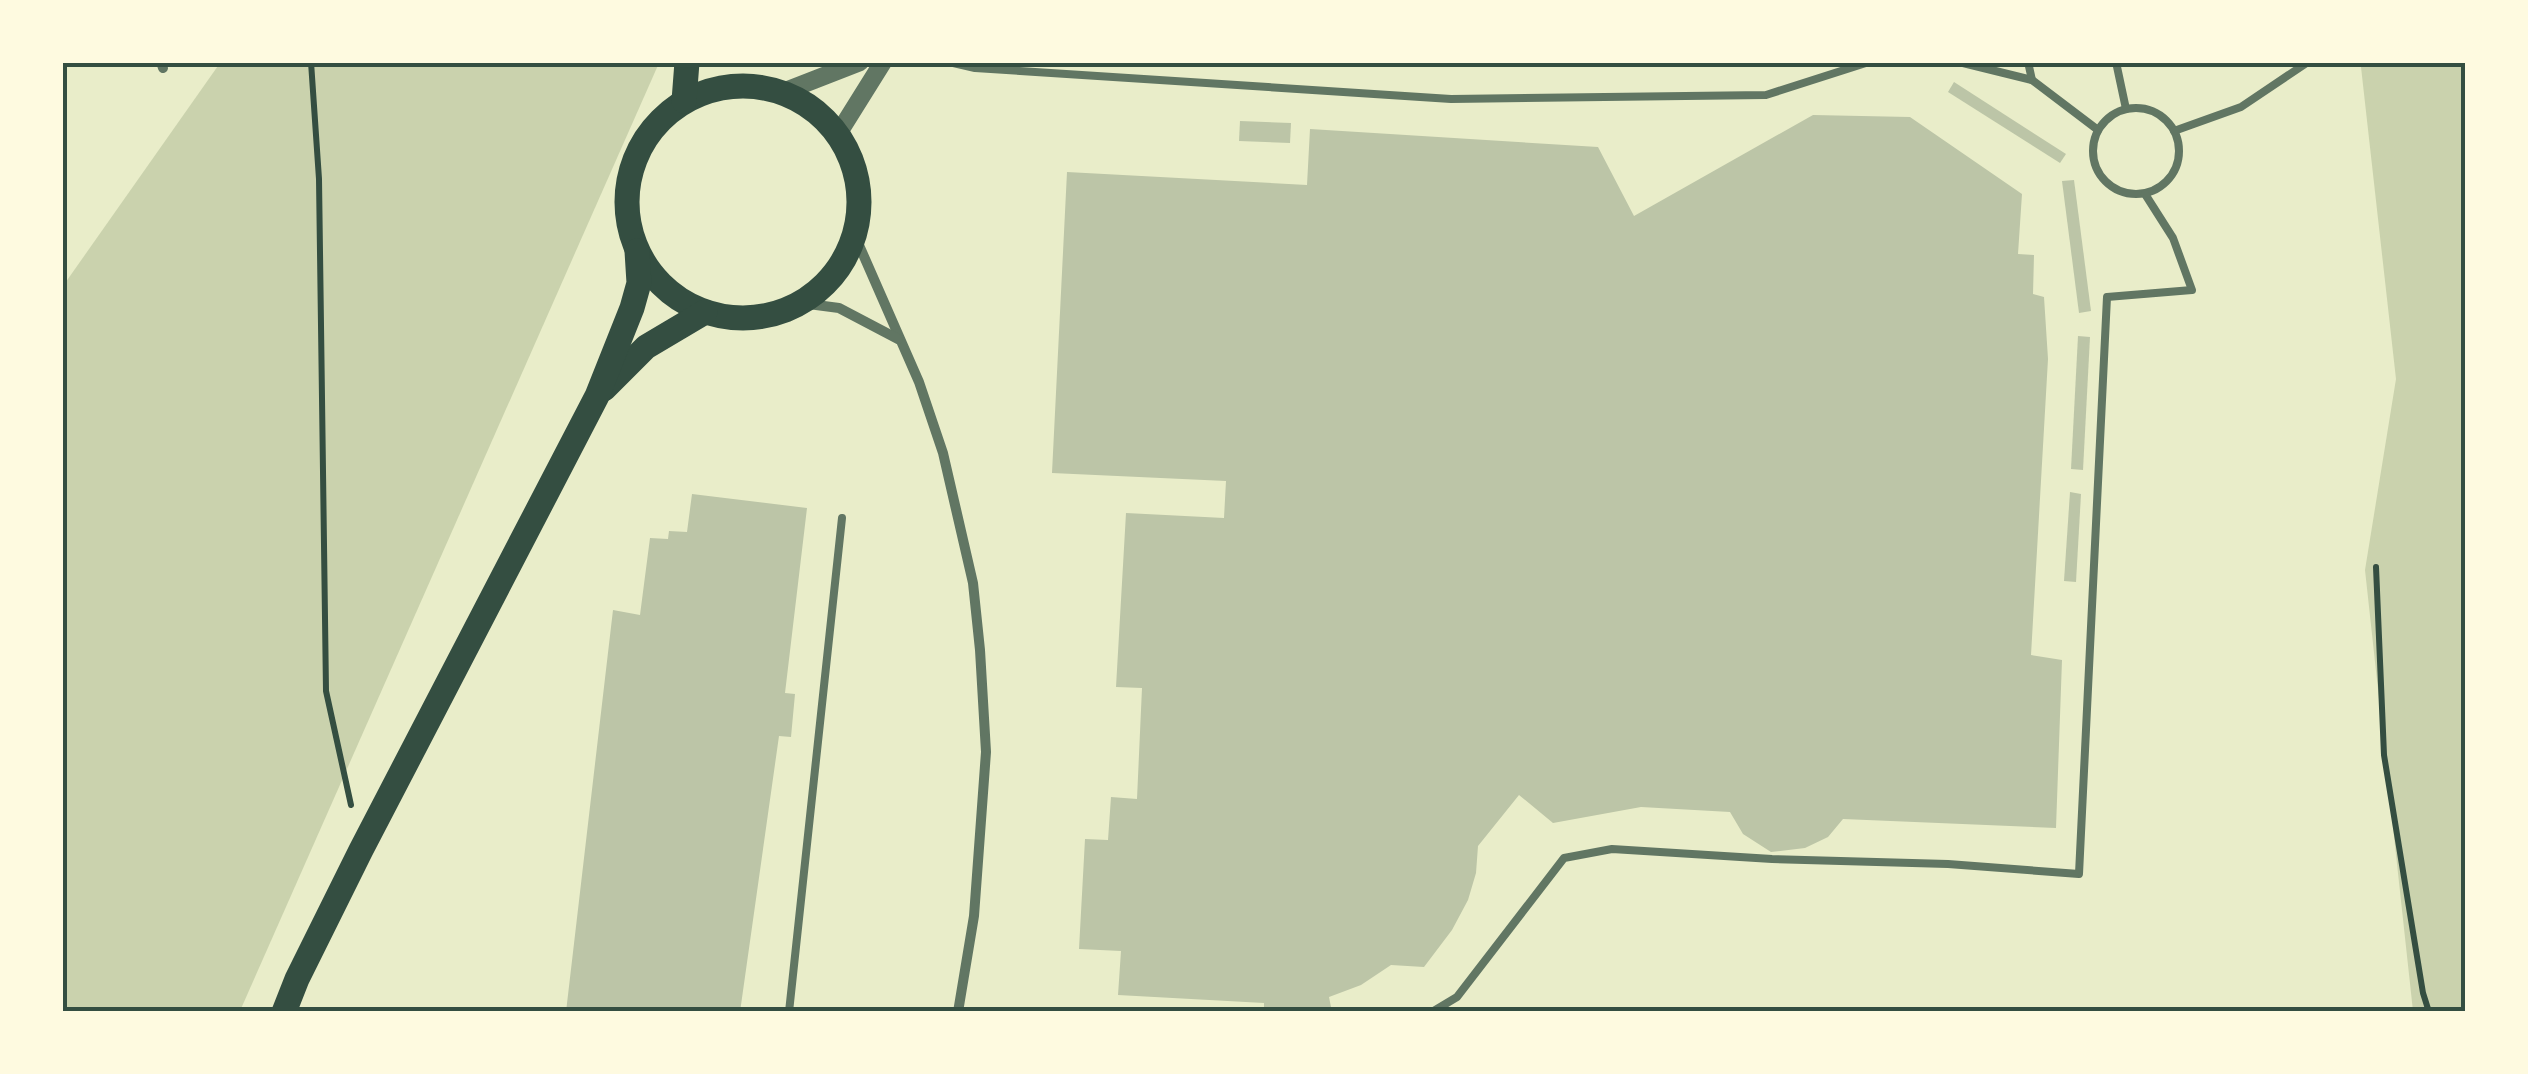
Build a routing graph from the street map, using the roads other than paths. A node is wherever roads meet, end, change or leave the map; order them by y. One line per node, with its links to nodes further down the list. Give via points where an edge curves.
1 (687, 62): 13 (main road)
2 (860, 62): 12 (street)
3 (883, 62): 17 (street)
4 (949, 62): 5 (lane, via 1451,99 1766,94)
5 (1869, 62)
6 (1944, 62): 11 (lane)
7 (2028, 62): 11 (lane)
8 (2116, 62): 14 (lane)
9 (2308, 62): 16 (lane, via 2241,108)
10 (740, 74): 12 (main road); 13 (main road)
11 (2032, 80): 15 (lane)
12 (783, 92): 17 (main road)
13 (684, 101): 20 (main road, via 657,123 628,184 627,219)
14 (2126, 109): 15 (lane); 16 (lane, via 2151,110)
15 (2098, 130): 18 (lane, via 2093,160 2099,174 2122,192)
16 (2174, 131): 18 (lane, via 2179,146 2172,175)
17 (838, 134): 19 (main road, via 854,165 860,200)
18 (2145, 194): 29 (lane, via 2173,238 2192,290 2107,298 2079,874 1612,848 1564,858 1457,998)
19 (855, 236): 21 (main road, via 825,285); 23 (street)
20 (637, 252): 22 (main road, via 654,278); 24 (main road, via 639,283)
21 (801, 303): 22 (main road, via 738,319); 23 (street, via 840,308)
22 (705, 312): 24 (main road, via 646,347)
23 (899, 339): 28 (street, via 943,453 980,650 986,752 974,916)
24 (597, 396): 26 (main road)
25 (842, 518): 27 (lane)
26 (284, 1012)
27 (789, 1012)
28 (958, 1012)
29 (1432, 1012)

